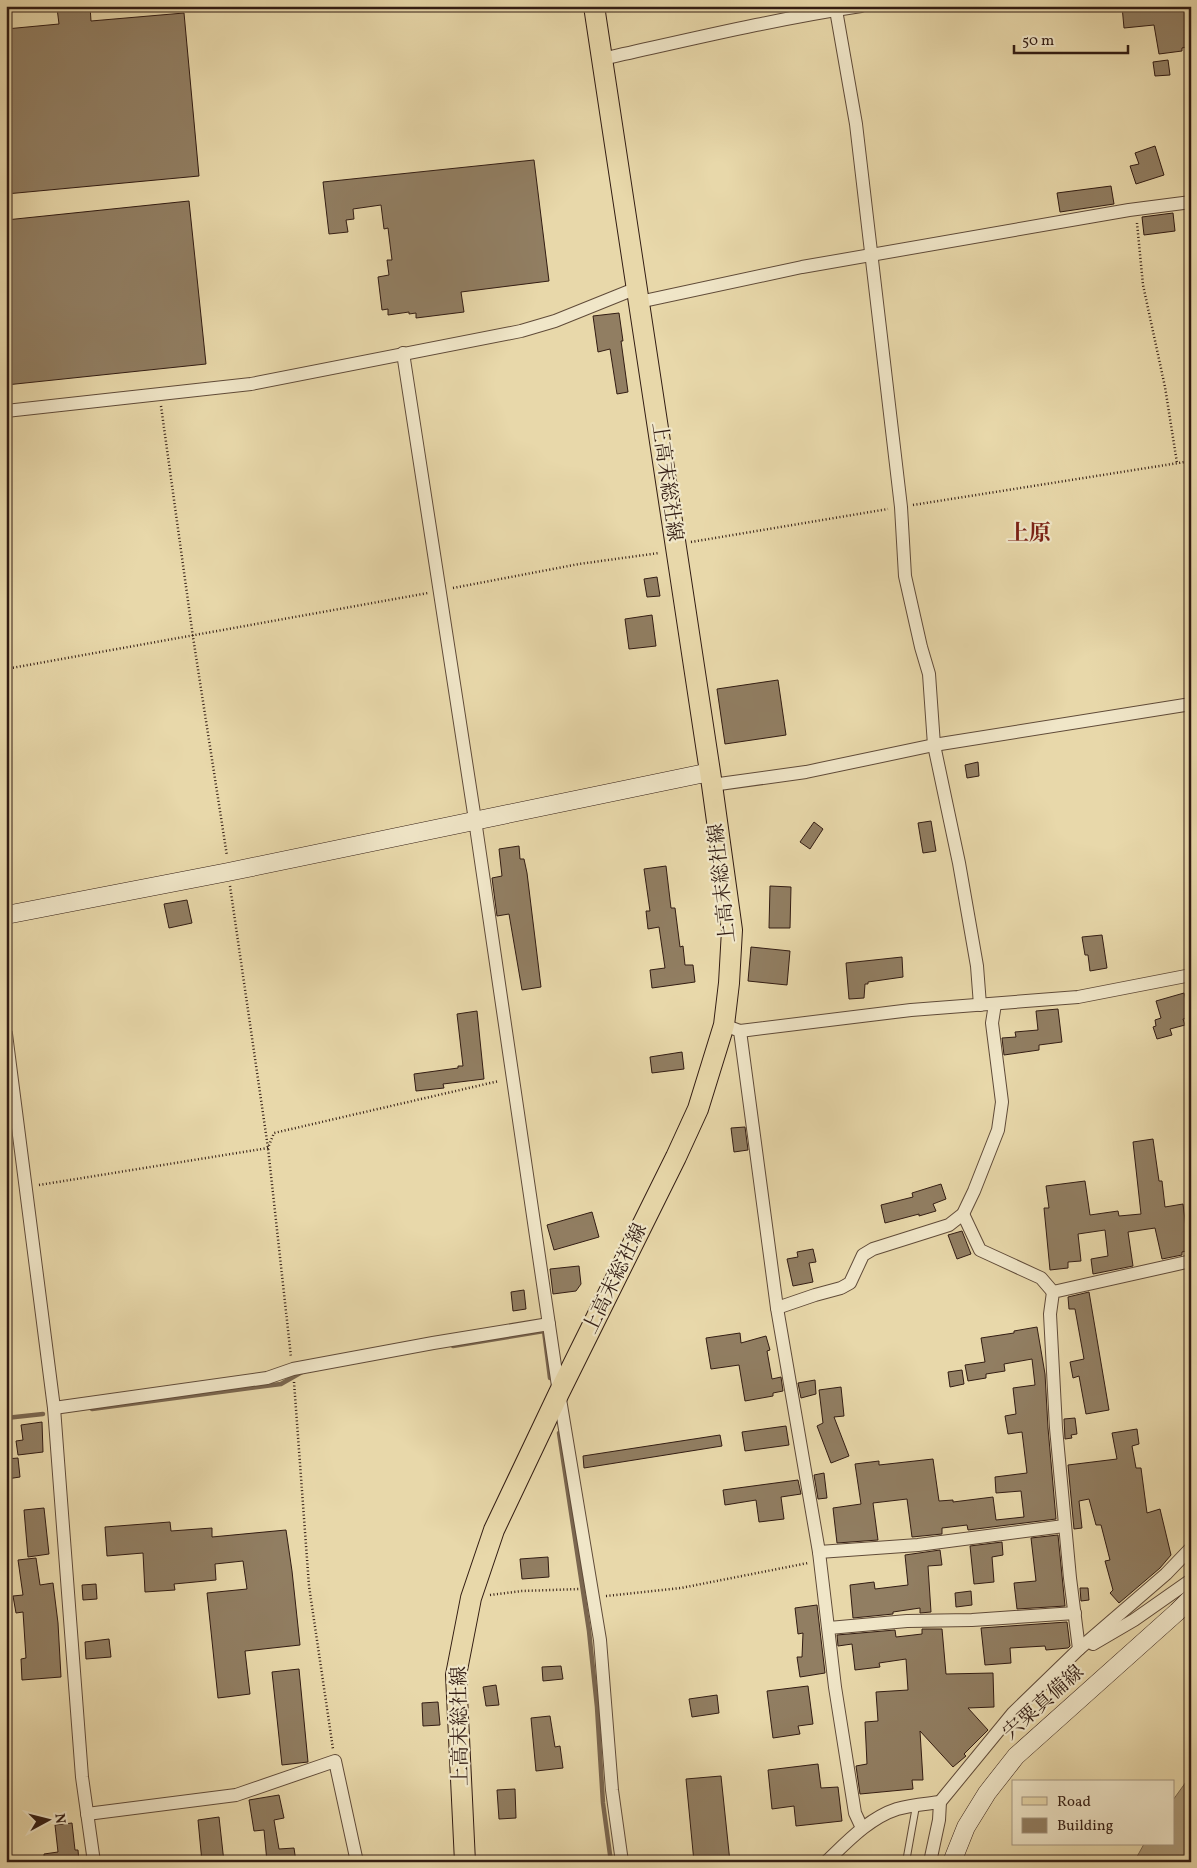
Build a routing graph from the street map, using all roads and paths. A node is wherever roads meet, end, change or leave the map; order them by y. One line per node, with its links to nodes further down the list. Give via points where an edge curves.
1 (594, 6): 4 (main road, 上高末総社線)
2 (861, 6): 3 (street)
3 (836, 10): 4 (street); 7 (street, via 856,124)
4 (602, 59): 8 (main road, 上高末総社線)
5 (1191, 202): 6 (street)
6 (1136, 209): 7 (street); 13 (path, via 1143,285)
7 (871, 256): 8 (street); 14 (street)
8 (638, 295): 9 (street, via 521,332); 15 (main road, 上高末総社線)
9 (403, 353): 10 (street, via 251,384); 16 (street)
10 (160, 395): 11 (street); 17 (path)
11 (6, 411)
12 (1191, 461): 13 (path)
13 (1177, 463): 14 (path)
14 (901, 507): 15 (path); 20 (street, via 905,576 929,674)
15 (676, 548): 16 (path); 21 (main road, 上高末総社線)
16 (440, 591): 17 (path); 22 (street)
17 (193, 637): 18 (path); 23 (path)
18 (6, 669)
19 (1191, 704): 20 (street)
20 (934, 745): 21 (street, via 806,772); 27 (street, via 959,863 977,966)
21 (711, 779): 22 (street); 28 (main road, 上高末総社線, via 732,930)
22 (475, 820): 23 (street); 30 (street)
23 (228, 872): 24 (street); 31 (path)
24 (6, 915)
25 (1191, 975): 26 (street, via 1078,997)
26 (994, 1004): 27 (street); 33 (street, via 992,1023 1002,1102 998,1130)
27 (980, 1005): 28 (street)
28 (732, 1028): 36 (street); 39 (main road, 上高末総社線, via 672,1166)
29 (6, 1034): 32 (street)
30 (513, 1078): 31 (path, via 274,1134); 37 (street)
31 (268, 1148): 32 (path); 38 (path)
32 (27, 1187): 40 (street)
33 (963, 1214): 35 (street, via 980,1250 1041,1278); 36 (street, via 948,1225 872,1249 863,1255 850,1283 841,1288)
34 (1191, 1261): 35 (street)
35 (1053, 1292): 41 (street, via 1050,1314)
36 (777, 1308): 43 (street)
37 (549, 1324): 38 (street); 39 (street)
38 (293, 1369): 40 (street, via 267,1378); 51 (path, via 309,1586)
39 (559, 1392): 45 (street); 46 (main road, 上高末総社線, via 494,1530)
40 (54, 1408): 54 (street)
41 (1064, 1526): 43 (street); 48 (street)
42 (1191, 1548): 50 (street, via 1166,1574)
43 (820, 1556): 45 (path, via 681,1588 608,1596); 49 (street)
44 (1191, 1580): 50 (street, via 1098,1642)
45 (593, 1592): 46 (path, via 572,1588); 59 (street)
46 (471, 1598): 58 (main road, 上高末総社線, via 456,1675)
47 (1191, 1598): 63 (street, 宍粟真備線, via 1016,1756 966,1827)
48 (1075, 1613): 49 (street); 50 (street)
49 (829, 1628): 55 (street, via 852,1793)
50 (1079, 1649): 52 (street, via 1013,1713)
51 (335, 1761): 54 (street, via 236,1795); 57 (street)
52 (940, 1802): 53 (street); 62 (street)
53 (916, 1806): 55 (street, via 898,1809); 61 (lane)
54 (87, 1814): 56 (street)
55 (862, 1828): 60 (street)
56 (94, 1862)
57 (357, 1862)
58 (466, 1862)
59 (622, 1862)
60 (826, 1862)
61 (906, 1862)
62 (930, 1862)
63 (952, 1862)

